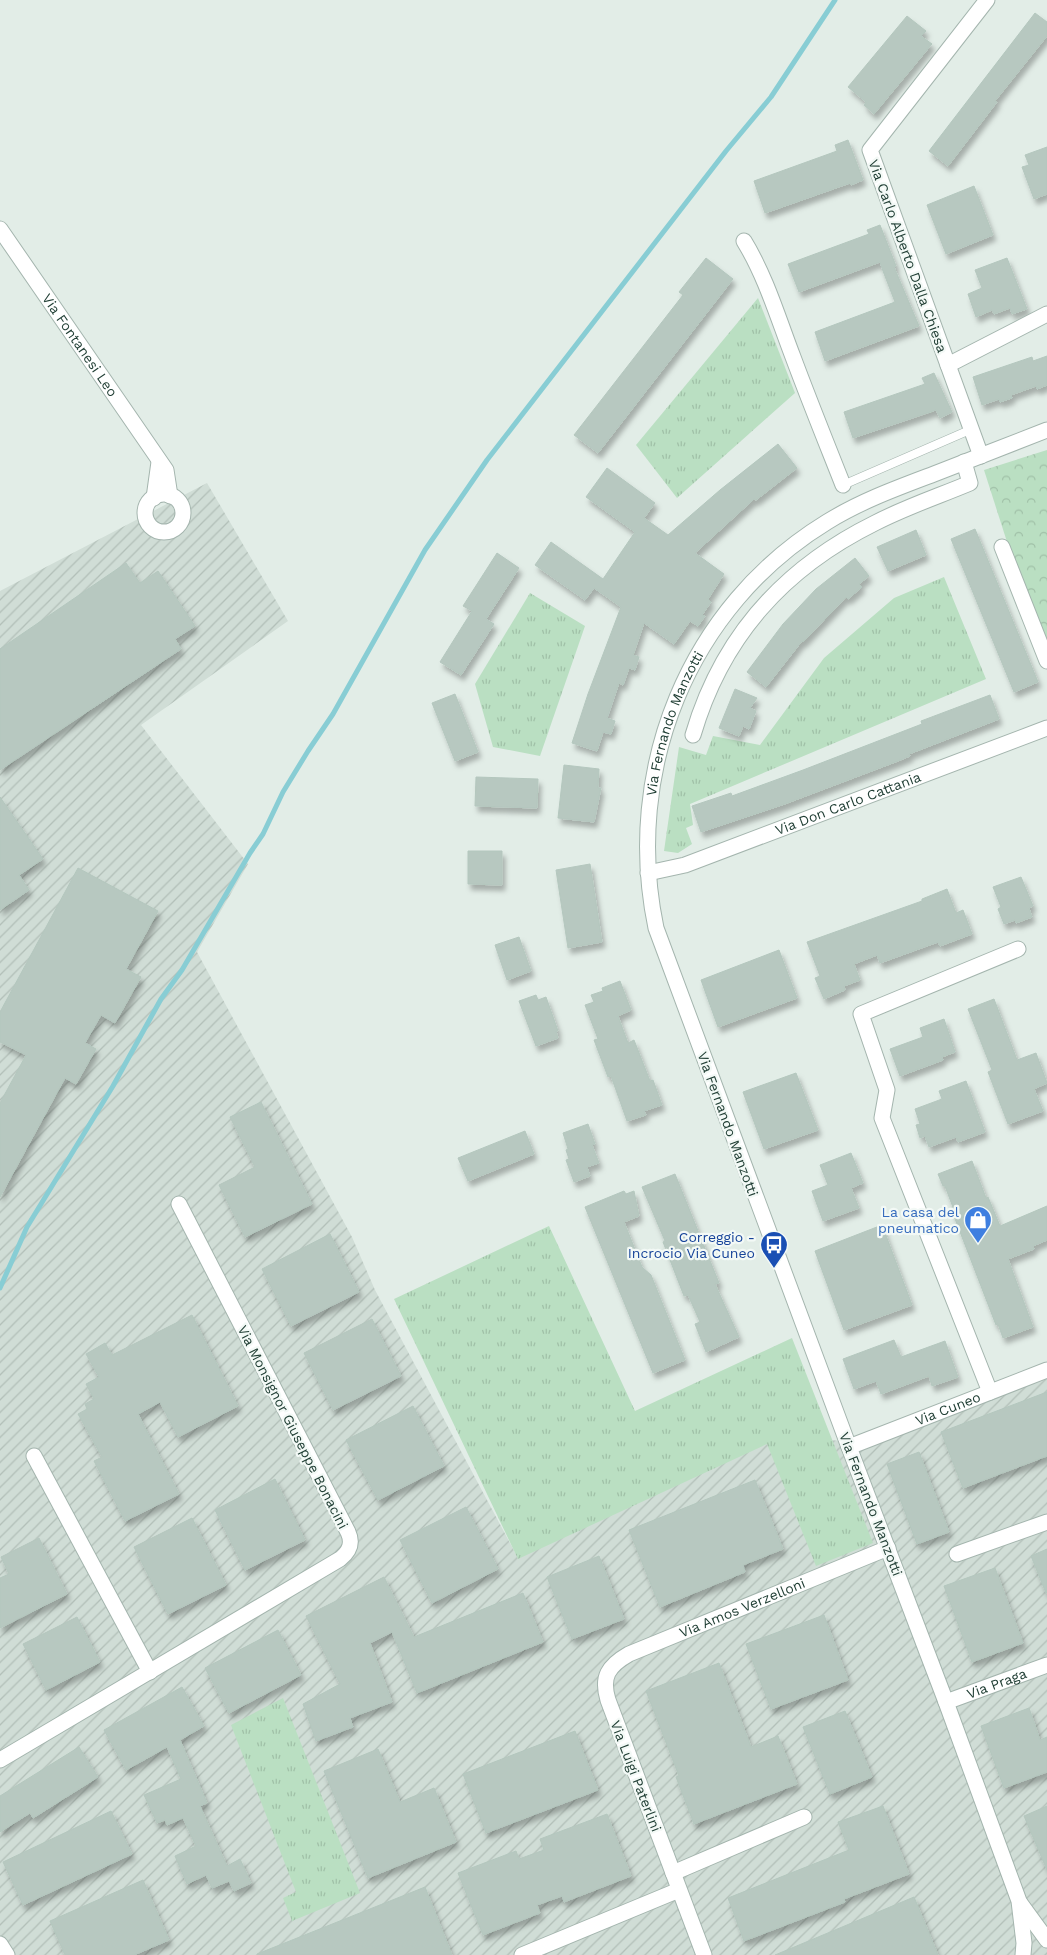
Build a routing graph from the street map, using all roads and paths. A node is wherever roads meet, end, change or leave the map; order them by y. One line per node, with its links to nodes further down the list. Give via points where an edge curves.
1 (987, 0): 5 (street, Via Carlo Alberto Dalla Chiesa, via 870,150)
2 (0, 229): 9 (street, Via Fontanesi Leo)
3 (744, 241): 11 (street, via 755,258)
4 (1047, 314): 5 (street)
5 (948, 365): 6 (street, Via Carlo Alberto Dalla Chiesa)
6 (972, 429): 8 (street, Via Carlo Alberto Dalla Chiesa); 11 (lane)
7 (1047, 430): 8 (street, Via Fernando Manzotti)
8 (981, 456): 10 (street, Via Fernando Manzotti)
9 (159, 462): 12 (street, Via Fontanesi Leo, via 166,470); 13 (street, Via Fontanesi Leo)
10 (964, 462): 17 (street, Via Fernando Manzotti, via 970,483 876,522 793,575 738,637 701,706); 18 (street, Via Fernando Manzotti, via 876,496 822,525 763,571 726,613 691,668 664,731 651,799)
11 (843, 484)
12 (170, 496): 13 (street); 13 (street, Via Fontanesi Leo, via 180,504 183,513 178,526 168,532 156,530 146,520 147,505)
13 (154, 498)
14 (1002, 547): 15 (street)
15 (1047, 661)
16 (1047, 728): 18 (street, Via Don Carlo Cattania, via 685,865)
17 (693, 735)
18 (648, 872): 23 (street, Via Fernando Manzotti, via 656,928)
19 (1018, 949): 22 (street, via 861,1014 887,1090 882,1118)
20 (179, 1204): 29 (street, Via Monsignor Giuseppe Bonacini, via 348,1532 351,1544 340,1559)
21 (1047, 1370): 22 (street, Via Cuneo)
22 (990, 1392): 23 (street, Via Cuneo)
23 (849, 1447): 26 (street, Via Fernando Manzotti)
24 (34, 1456): 29 (street)
25 (1047, 1522): 27 (street)
26 (888, 1548): 30 (street, Via Amos Verzelloni, via 629,1654 618,1660); 31 (street, Via Fernando Manzotti)
27 (957, 1554)
28 (1047, 1665): 31 (street, Via Praga)
29 (150, 1672): 32 (street, Via Monsignor Giuseppe Bonacini)
30 (605, 1677): 34 (street, Via Luigi Paterlini, via 608,1700)
31 (946, 1702): 36 (street, Via Fernando Manzotti)
32 (0, 1760)
33 (804, 1817): 34 (street)
34 (673, 1873): 35 (street, Via Luigi Paterlini)
35 (679, 1890): 41 (street); 42 (street, Via Luigi Paterlini)
36 (1019, 1901): 37 (street, Via Fernando Manzotti); 43 (street, Via Fernando Manzotti)
37 (1047, 1940)
38 (0, 1944): 40 (street)
39 (1047, 1946): 43 (street, via 1038,1946)
40 (8, 1955)
41 (522, 1955)
42 (704, 1955)
43 (1025, 1955)

